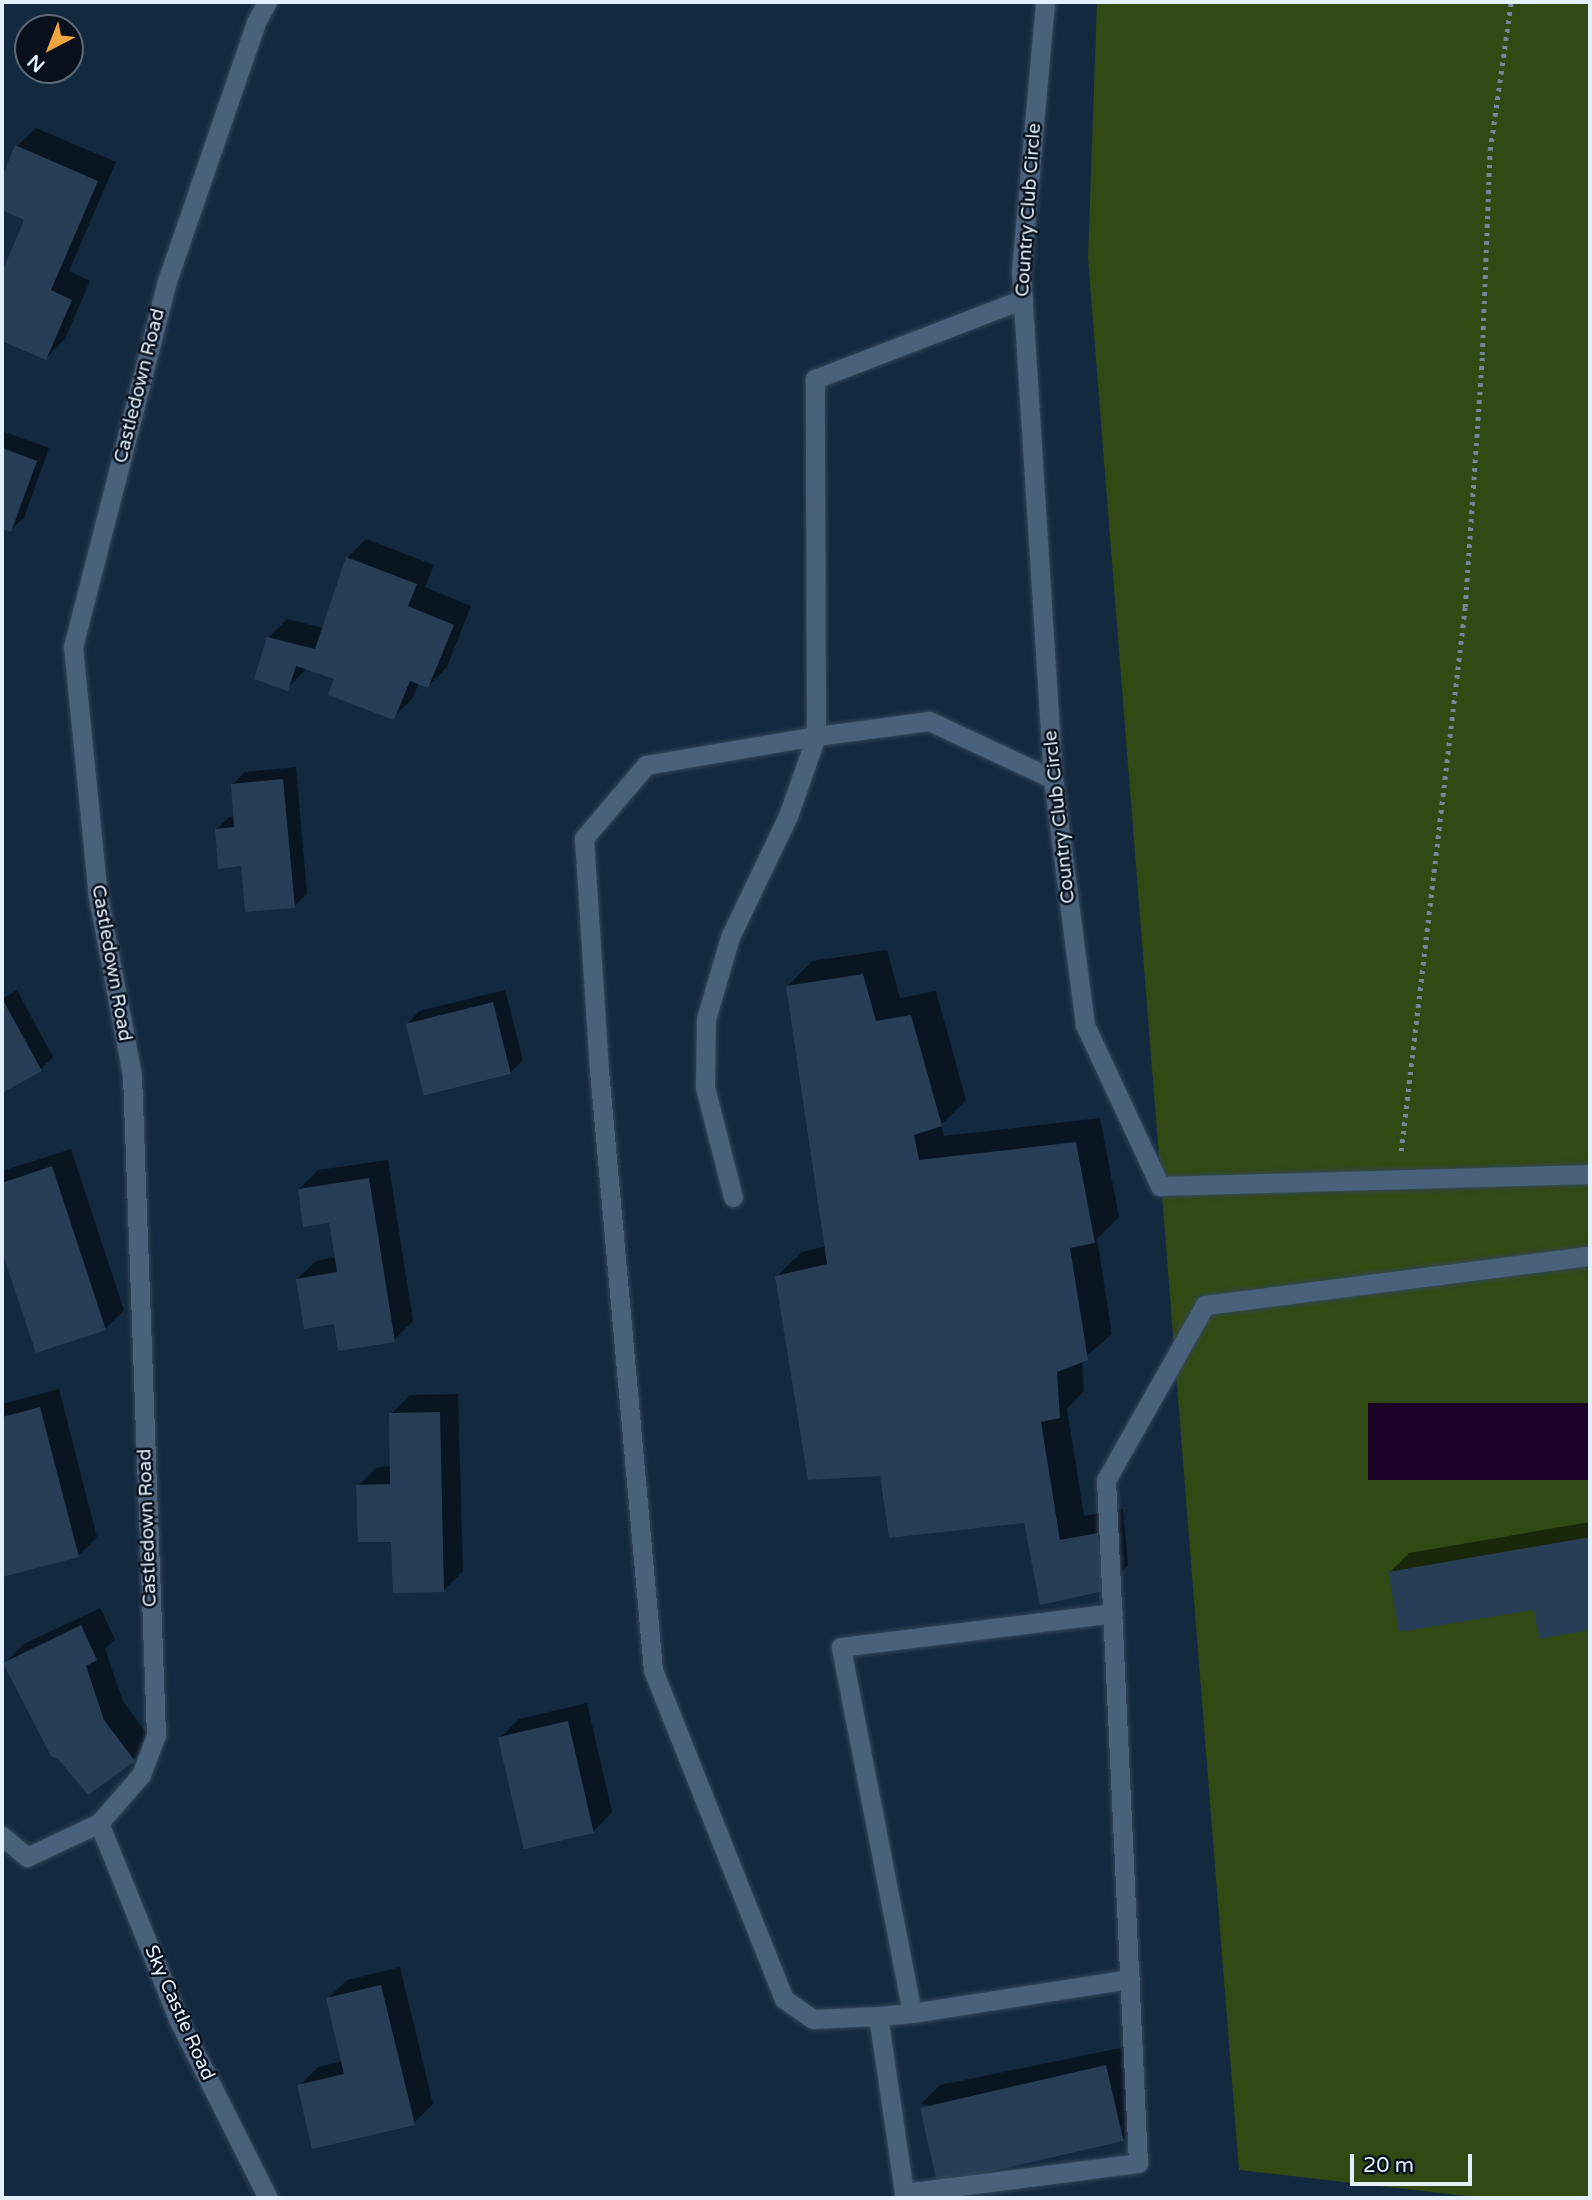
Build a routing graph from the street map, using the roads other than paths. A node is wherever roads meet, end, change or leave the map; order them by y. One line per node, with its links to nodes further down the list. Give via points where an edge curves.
1 (267, 2): 10 (street, Castledown Road, via 256,22 167,281 73,647 98,897 132,1075 156,1735 141,1775)
2 (1045, 2): 3 (street, Country Club Circle, via 1021,272)
3 (1023, 299): 4 (street, via 814,379); 5 (street, Country Club Circle)
4 (816, 736): 5 (street, via 929,721); 7 (street, via 788,816 730,937 706,1019 705,1087); 14 (street, via 646,765 584,838 599,1070 653,1670 784,1999 813,2019)
5 (1053, 779): 6 (street, Country Club Circle, via 1085,1025 1160,1186)
6 (1590, 1174)
7 (733, 1197)
8 (1590, 1256): 9 (street, via 1205,1305 1106,1480)
9 (1113, 1613): 12 (street); 13 (street, via 841,1647)
10 (99, 1823): 11 (street, Castledown Road, via 27,1857); 15 (street, Sky Castle Road, via 178,2019)
11 (2, 1836)
12 (1130, 1979): 13 (street); 14 (street, via 1138,2163 904,2193)
13 (912, 2013): 14 (street)
14 (878, 2016)
15 (268, 2198)

